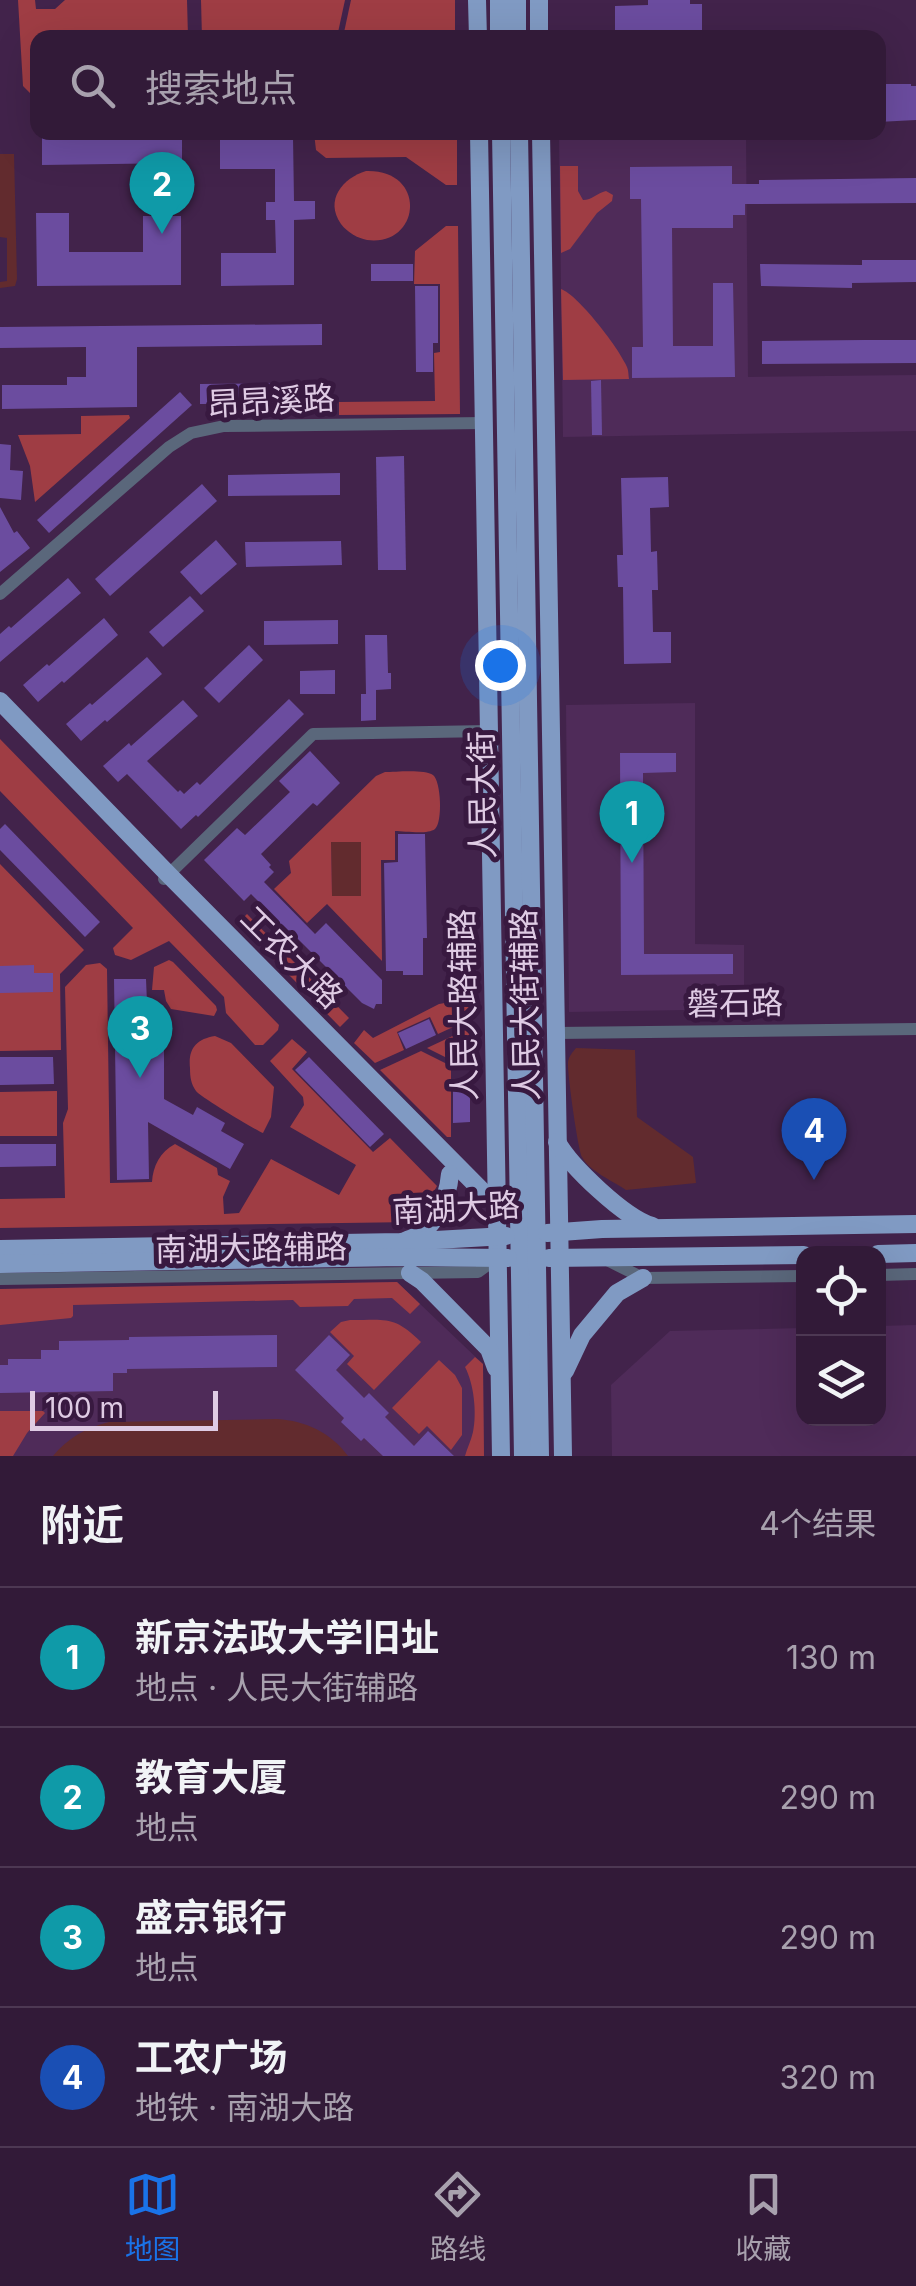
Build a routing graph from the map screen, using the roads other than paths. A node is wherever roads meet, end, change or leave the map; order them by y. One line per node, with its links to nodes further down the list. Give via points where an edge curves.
1 (477, 0): 5 (main road)
2 (498, 0): 6 (main road)
3 (517, 0): 7 (main road)
4 (539, 0): 8 (main road)
5 (478, 30)
6 (499, 30)
7 (517, 30)
8 (540, 30)
9 (479, 140): 13 (main road, 人民大路辅路)
10 (501, 140): 26 (main road, 人民大街)
11 (519, 140): 26 (main road, 人民大街)
12 (541, 140): 20 (main road, 人民大街辅路)
13 (484, 423): 14 (street, 昂昂溪路, via 224,426 191,433); 17 (main road, 人民大路辅路)
14 (0, 594)
15 (0, 701): 18 (main road, 工农大路)
16 (0, 715): 18 (main road, 工农大路)
17 (489, 731): 18 (street, via 313,734); 21 (main road, 人民大路辅路)
18 (165, 878): 23 (main road, 工农大路)
19 (916, 1028): 20 (street, 磐石路)
20 (556, 1033): 22 (main road, 人民大街辅路)
21 (496, 1140): 23 (main road, via 480,1160); 26 (main road, 人民大路辅路)
22 (557, 1142): 25 (main road, via 636,1221); 27 (main road, 人民大街辅路)
23 (454, 1170): 26 (main road, 工农大路); 28 (main road, via 430,1226)
24 (916, 1224): 25 (main road, 南湖大路)
25 (662, 1228): 27 (main road, 南湖大路)
26 (512, 1229): 27 (main road, 南湖大路); 28 (main road, 南湖大路); 33 (main road, 人民大路辅路); 34 (main road, 工农大路)
27 (559, 1232): 35 (main road, 人民大街辅路)
28 (400, 1242): 29 (main road, 南湖大路)
29 (0, 1249)
30 (916, 1253): 31 (main road)
31 (886, 1254)
32 (796, 1255): 36 (main road, 南湖大路)
33 (498, 1258): 34 (main road, 南湖大路); 37 (main road, 南湖大路); 38 (street, 南湖大路辅路, via 478,1272); 44 (main road, 人民大路辅路)
34 (528, 1258): 35 (main road, 南湖大路); 47 (main road); 48 (main road)
35 (559, 1258): 36 (main road, 南湖大路); 45 (main road, 人民大街辅路)
36 (603, 1258): 42 (street)
37 (0, 1264)
38 (410, 1274): 43 (street, 南湖大路辅路); 44 (main road, via 488,1349)
39 (916, 1274): 40 (street)
40 (886, 1275)
41 (796, 1276): 42 (street)
42 (643, 1278): 45 (main road, via 617,1293 582,1335)
43 (0, 1280)
44 (500, 1387): 46 (main road, 人民大路辅路)
45 (562, 1391): 49 (main road, 人民大街辅路)
46 (501, 1456)
47 (523, 1456)
48 (540, 1456)
49 (562, 1456)

